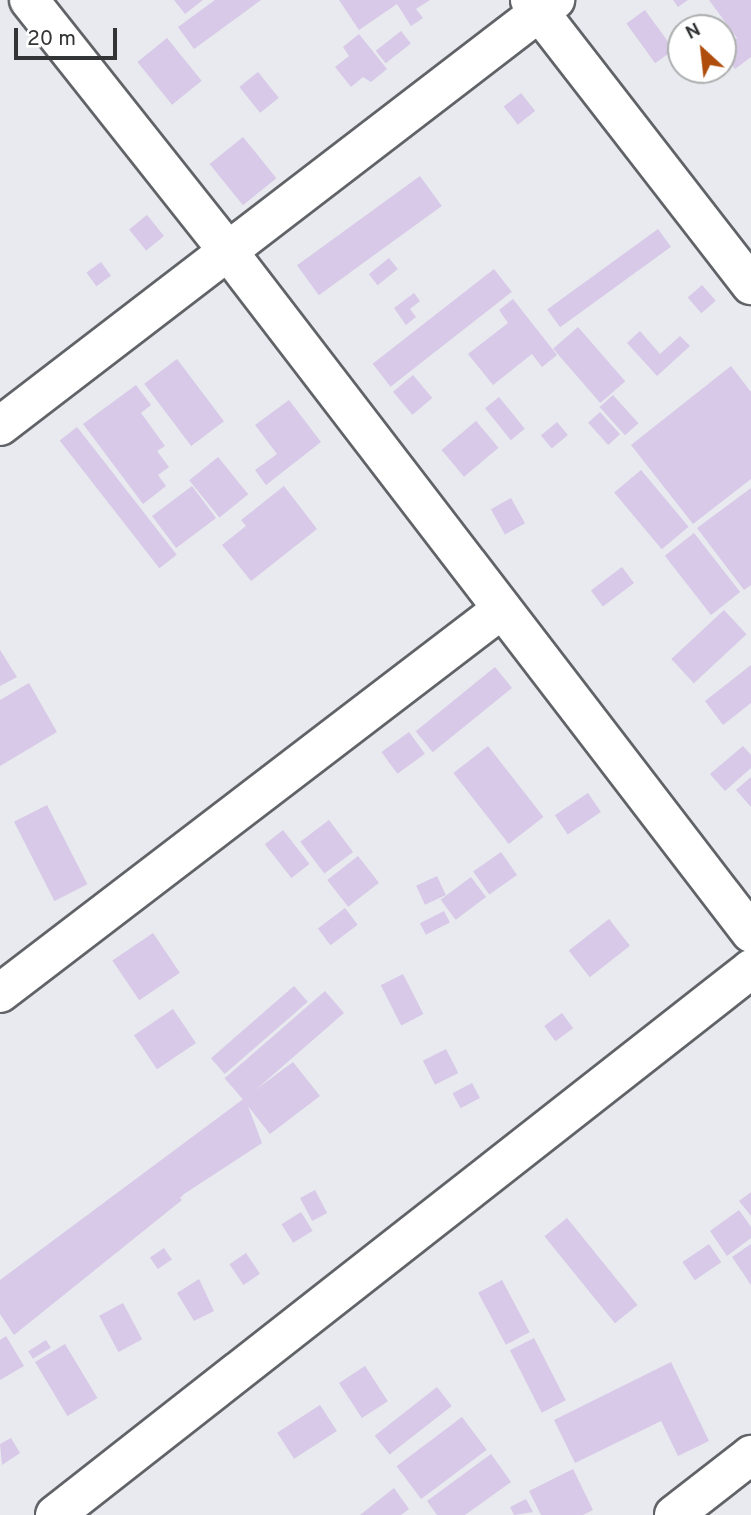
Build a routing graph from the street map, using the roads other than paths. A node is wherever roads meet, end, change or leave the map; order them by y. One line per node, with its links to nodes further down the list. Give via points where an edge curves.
1 (29, 0): 3 (street)
2 (541, 4): 3 (street); 4 (street)
3 (227, 250): 5 (street); 6 (street)
4 (751, 285)
5 (0, 426)
6 (502, 609): 7 (street); 9 (street)
7 (751, 933)
8 (751, 969): 11 (street)
9 (0, 993)
10 (751, 1455): 12 (street)
11 (55, 1515)
12 (674, 1515)

